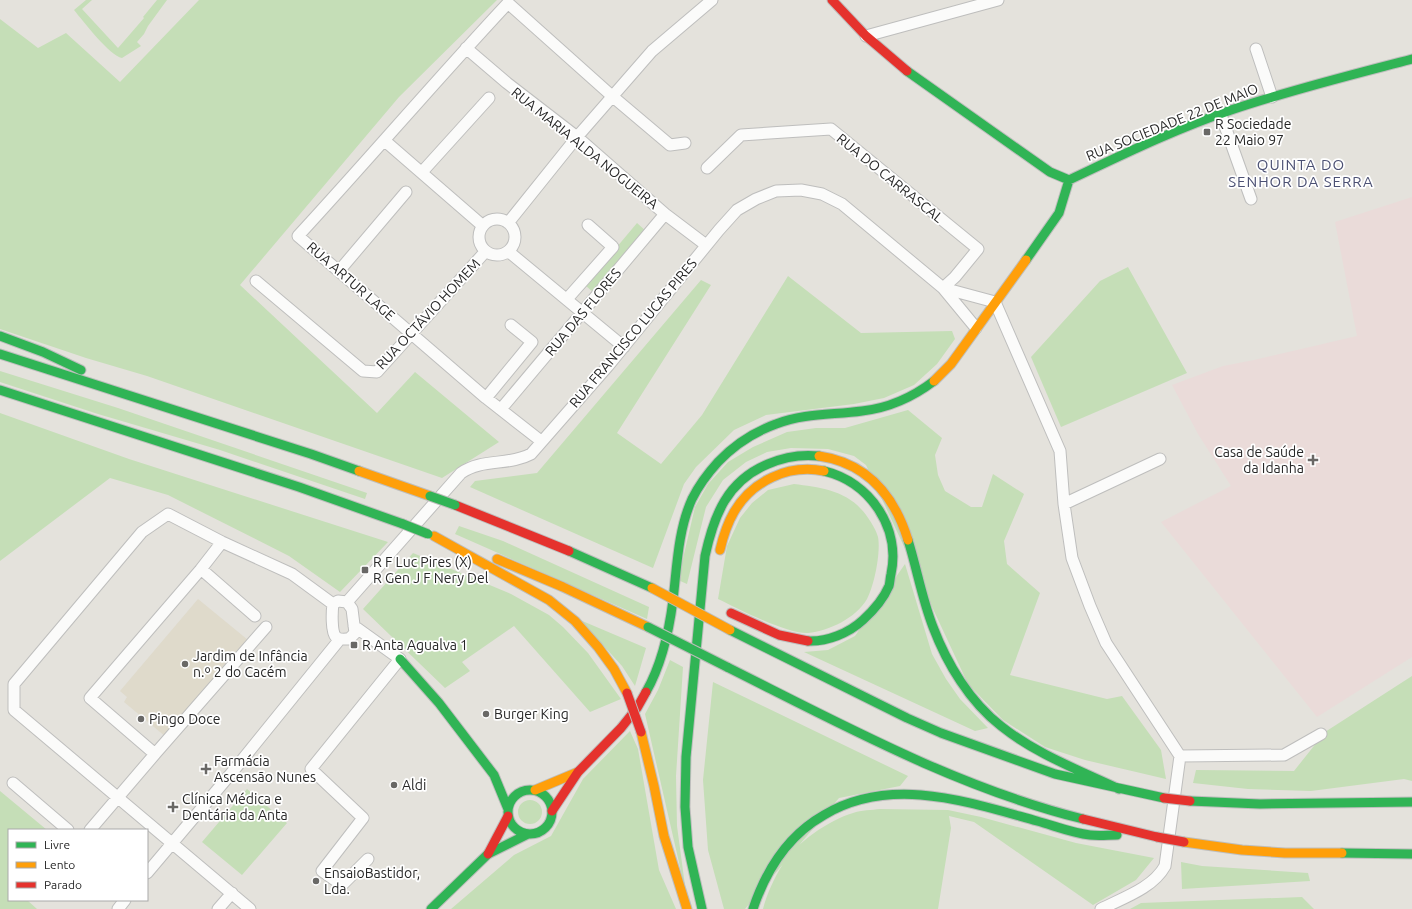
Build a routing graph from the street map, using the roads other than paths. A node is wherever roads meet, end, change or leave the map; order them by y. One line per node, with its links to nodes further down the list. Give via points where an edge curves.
1 (712, 0): 8 (street, via 652,50)
2 (832, 0): 4 (main road)
3 (998, 0): 4 (street)
4 (866, 36): 17 (main road, via 921,81 1050,172)
5 (466, 48): 8 (street, RUA ARTUR LAGE, via 508,3); 12 (street, RUA MARIA ALDA NOGUEIRA, via 506,84); 13 (street, RUA ARTUR LAGE)
6 (1256, 49): 9 (street)
7 (1412, 59): 9 (main road, RUA SOCIEDADE 22 DE MAIO)
8 (612, 96): 12 (street); 14 (street, via 670,145)
9 (1272, 97): 11 (main road, RUA SOCIEDADE 22 DE MAIO)
10 (490, 98): 16 (street)
11 (1220, 115): 17 (main road, RUA SOCIEDADE 22 DE MAIO, via 1131,150); 19 (street)
12 (577, 138): 20 (street, RUA MARIA ALDA NOGUEIRA); 21 (street)
13 (385, 141): 16 (street); 27 (street, RUA ARTUR LAGE, via 298,236)
14 (685, 143)
15 (707, 168): 29 (street, RUA DO CARRASCAL, via 741,135 832,129 978,249)
16 (422, 172): 23 (street)
17 (1069, 180): 31 (main road, via 1059,213)
18 (406, 192): 27 (street)
19 (1251, 199)
20 (665, 214): 24 (street, RUA MARIA ALDA NOGUEIRA); 32 (street, RUA DAS FLORES)
21 (508, 223): 23 (street, via 503,219 494,219); 26 (street, via 515,231 516,238)
22 (588, 225): 30 (street, via 613,247)
23 (483, 226): 25 (street, RUA OCTÁVIO HOMEM, via 479,232 479,240)
24 (706, 245): 29 (street, RUA FRANCISCO LUCAS PIRES, via 737,210 756,199 776,191 815,192 842,204); 37 (street, RUA FRANCISCO LUCAS PIRES)
25 (485, 252): 26 (street, RUA OCTÁVIO HOMEM, via 497,256); 35 (street, RUA OCTÁVIO HOMEM)
26 (509, 252): 30 (street)
27 (339, 271): 35 (street, RUA ARTUR LAGE)
28 (256, 281): 35 (street, RUA OCTÁVIO HOMEM, via 363,371 377,372)
29 (943, 288): 31 (street, RUA FRANCISCO LUCAS PIRES); 34 (street, RUA FRANCISCO LUCAS PIRES)
30 (567, 299): 32 (street)
31 (996, 302): 34 (main road); 45 (street, via 1060,451)
32 (583, 312): 37 (street); 42 (street, RUA DAS FLORES)
33 (511, 325): 41 (street, via 532,342)
34 (976, 328): 65 (main road, via 951,364 935,381 909,397 873,409 809,415 771,425 737,444 710,470 685,514 669,628 658,668 630,717)
35 (412, 334): 41 (street, RUA ARTUR LAGE)
36 (0, 336): 40 (main road, via 43,352)
37 (624, 347): 43 (street, RUA FRANCISCO LUCAS PIRES)
38 (0, 354): 40 (main road)
39 (0, 390): 46 (main road, bridge, via 299,487)
40 (138, 398): 51 (main road, bridge, via 311,454 455,505 581,556)
41 (486, 398): 42 (street, RUA ARTUR LAGE)
42 (501, 409): 43 (street, RUA ARTUR LAGE)
43 (541, 441): 50 (street, RUA FRANCISCO LUCAS PIRES, via 531,454 524,458 477,464 467,468)
44 (1160, 458): 45 (street)
45 (1064, 504): 64 (street, via 1072,558 1106,643)
46 (431, 535): 77 (main road, bridge, via 516,566 648,627 926,764 1059,813); 89 (main road, bridge, via 549,600 575,621 614,669 627,693 641,732 664,836)
47 (222, 542): 49 (street); 52 (street, via 292,574); 70 (street, via 168,514 142,532 14,684 14,710)
48 (718, 556): 53 (main road, via 732,513 742,499 755,486 770,478 803,469 836,474 860,487 878,506 891,533 894,548 894,563 882,600 864,621 850,631 811,641 797,639)
49 (201, 569): 54 (street); 63 (street, via 90,698)
50 (347, 602): 52 (street, via 338,601); 55 (street, via 352,609)
51 (681, 602): 56 (main road, via 711,610); 68 (main road, bridge, via 730,630 942,733 1056,774)
52 (333, 604): 58 (street, via 334,632)
53 (727, 613)
54 (255, 616)
55 (354, 626): 58 (street, via 353,636 349,639); 60 (street)
56 (710, 626)
57 (266, 627): 63 (street)
58 (340, 639): 78 (street)
59 (708, 649): 61 (main road)
60 (400, 659): 66 (main road, via 459,728); 81 (street, via 311,769 363,818 322,871 342,885)
61 (706, 665)
62 (1321, 734): 64 (street, via 1284,755)
63 (155, 754): 70 (street)
64 (1180, 756): 92 (street, via 1166,860 1162,870 1147,885)
65 (578, 772): 69 (main road); 72 (main road)
66 (494, 775): 69 (main road); 73 (main road)
67 (13, 783): 74 (street)
68 (1119, 789): 71 (main road, bridge, via 1190,802); 90 (main road, via 1027,744 1000,726 968,692 936,637 924,603 912,549 900,516 874,481 862,471 834,458 806,455 773,461 745,476 725,498 713,523 705,556 685,782 688,847)
69 (531, 790): 72 (main road, via 542,792 547,797); 73 (main road, via 514,796)
70 (118, 798): 75 (street); 78 (street)
71 (1412, 802)
72 (552, 811): 76 (main road, via 552,818 543,830)
73 (508, 812): 76 (main road, via 515,828); 79 (main road)
74 (67, 829)
75 (91, 829)
76 (528, 834): 79 (main road)
77 (1154, 836): 80 (main road, bridge, via 1242,850 1284,853); 91 (main road, via 1090,835 932,796 908,793 869,796 818,817 789,841 763,880)
78 (172, 843): 82 (street); 83 (street)
79 (488, 854): 88 (main road)
80 (1412, 854)
81 (368, 859)
82 (148, 872)
83 (232, 893): 86 (street); 87 (street)
84 (124, 901): 85 (street)
85 (118, 909)
86 (218, 909)
87 (250, 909)
88 (431, 909)
89 (687, 909)
90 (702, 909)
91 (754, 909)
92 (1101, 909)

